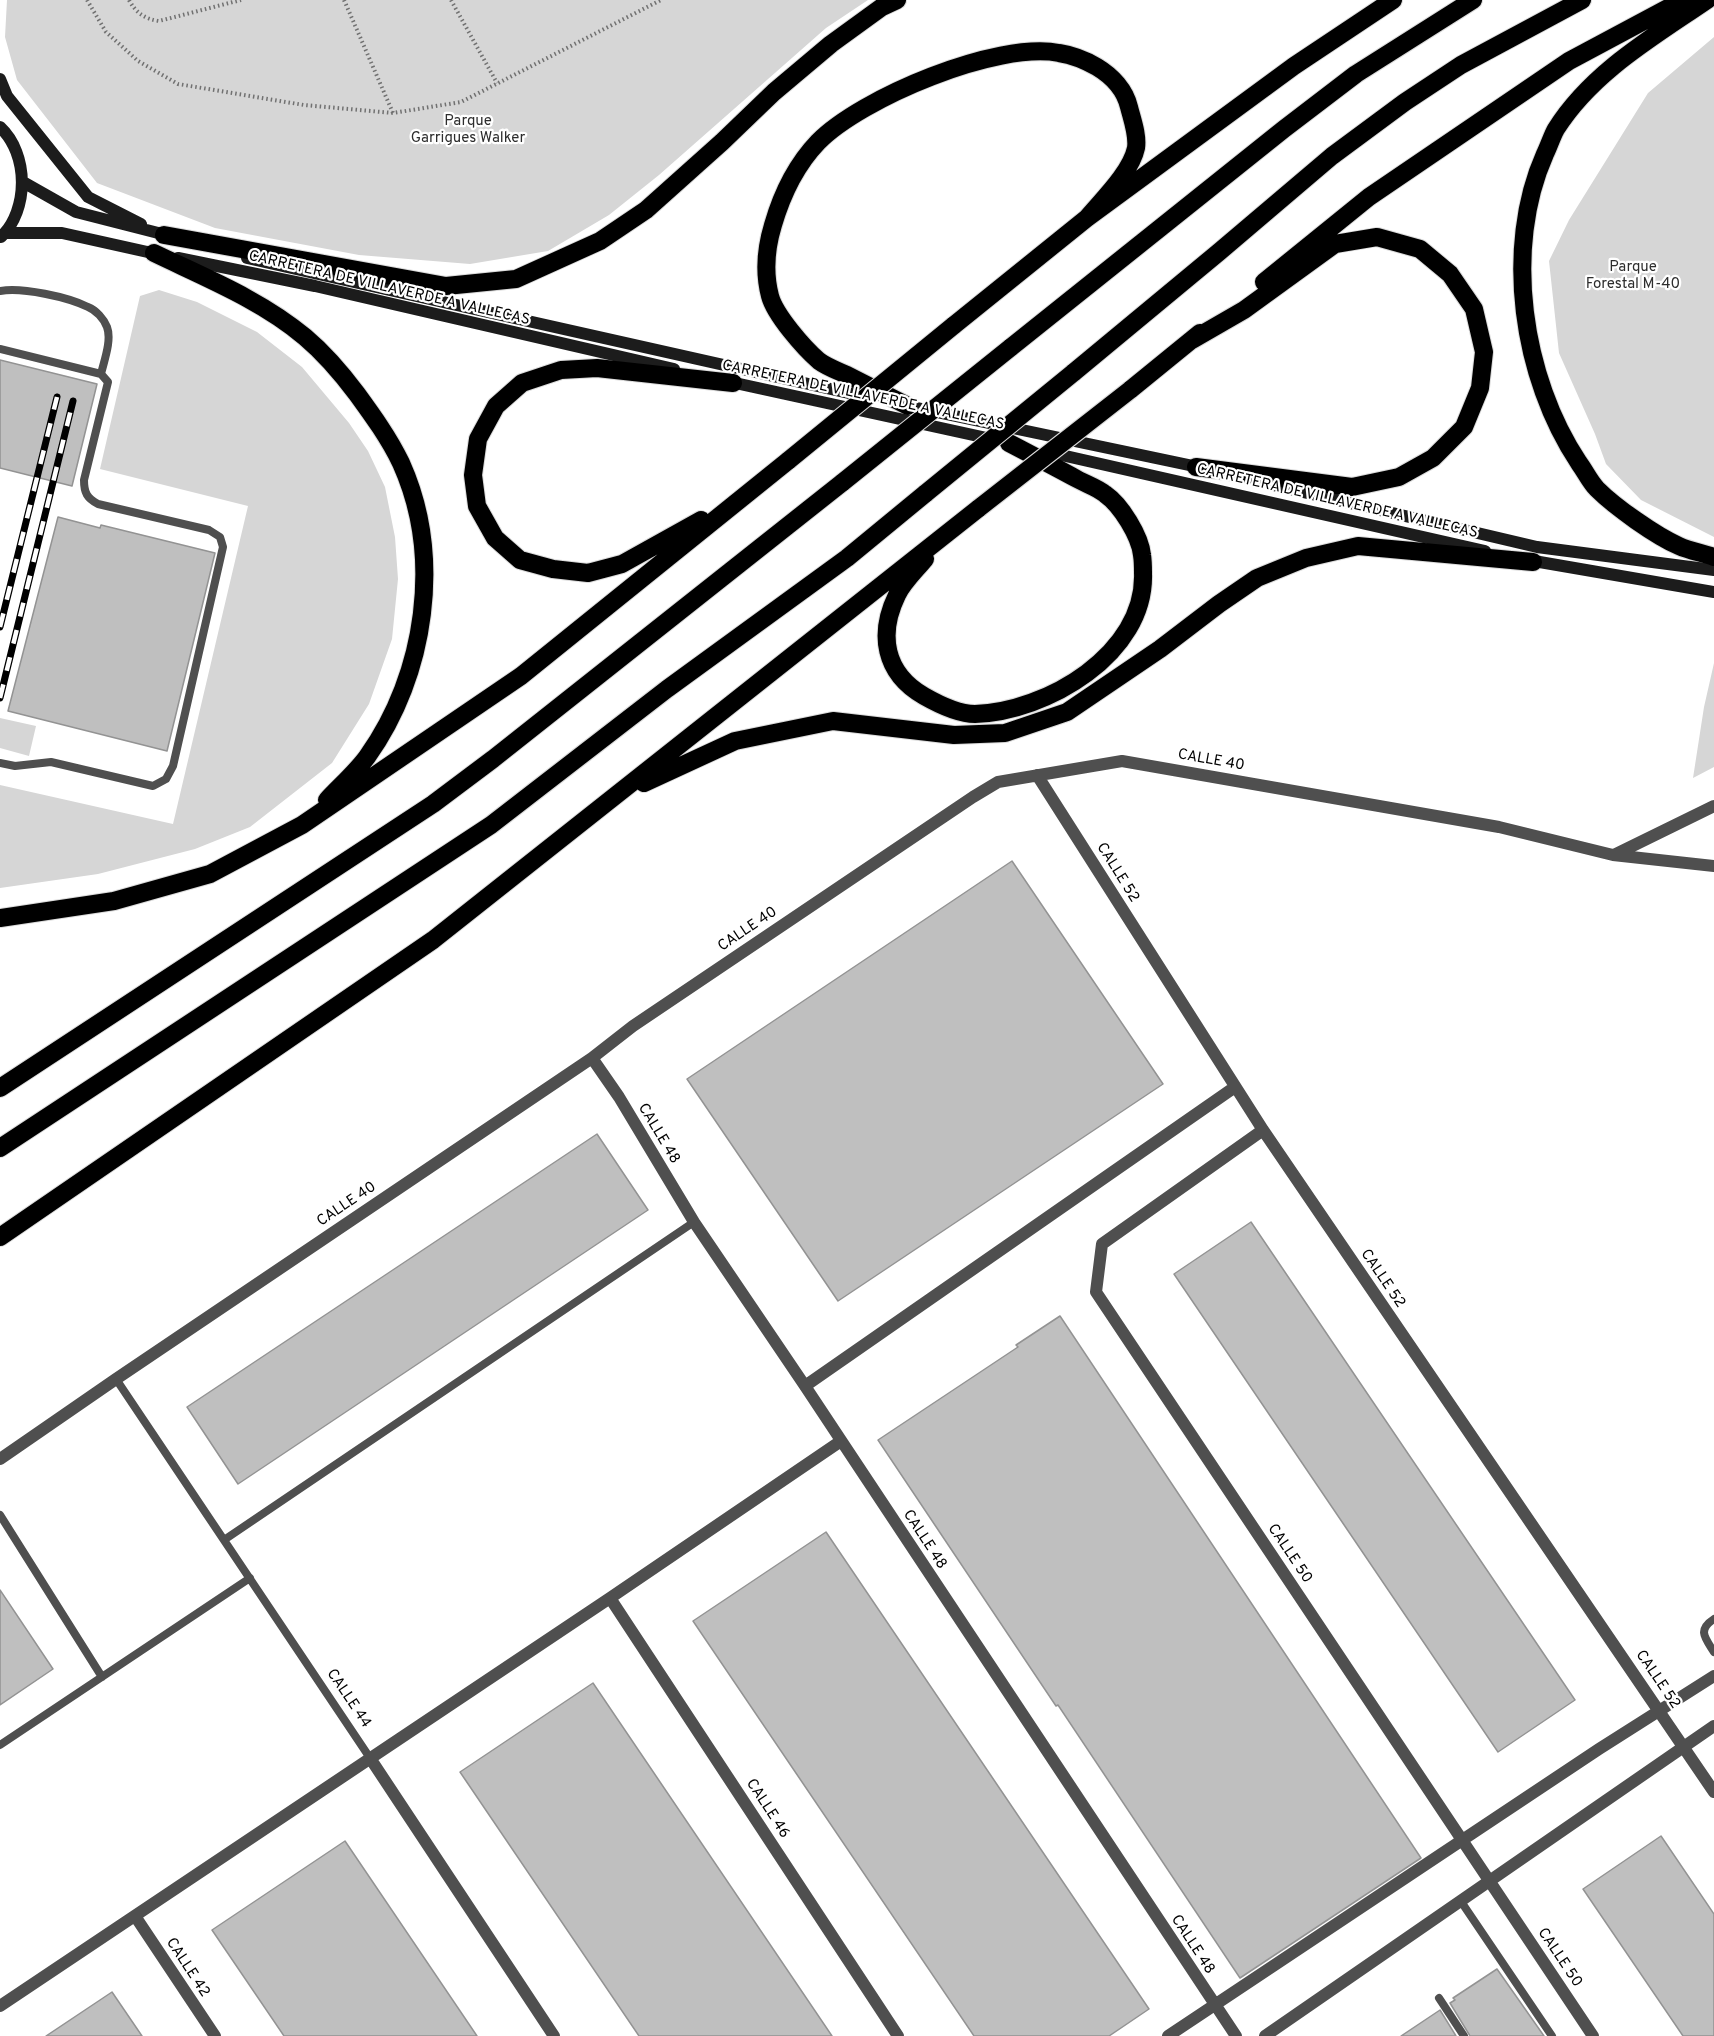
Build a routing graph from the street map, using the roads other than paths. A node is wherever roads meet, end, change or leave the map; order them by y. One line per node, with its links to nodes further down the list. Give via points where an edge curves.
1 (897, 0): 11 (highway, via 823,51 646,210 600,241 516,279 446,286)
2 (1394, 0): 10 (highway, via 1294,66)
3 (1473, 0): 38 (highway, bridge, via 1347,81 1284,129 494,759 433,804)
4 (1582, 0): 40 (highway, bridge, via 1461,65 1332,156 847,558 667,689 491,825)
5 (1683, 0): 15 (highway, via 1569,61 1369,196)
6 (1707, 0): 24 (highway, via 1630,52 1585,91 1556,130 1534,178 1524,229 1522,286 1544,396 1565,442 1596,488 1633,518 1678,546)
7 (0, 79): 11 (main road, via 7,96 88,197)
8 (0, 127): 9 (main road, via 18,155)
9 (23, 182): 11 (main road, CARRETERA DE VILLAVERDE A VALLECAS, via 76,212); 12 (main road, via 18,209)
10 (1087, 218): 19 (highway, via 1129,165 1136,147 1135,128 1127,98 1110,74 1087,61 1057,52 986,58 918,81 846,119 818,142 797,168 780,200 766,264 770,298 790,330 820,362); 22 (highway, bridge)
11 (164, 235): 19 (main road, CARRETERA DE VILLAVERDE A VALLECAS, via 268,264)
12 (3, 236): 13 (main road, CARRETERA DE VILLAVERDE A VALLECAS, via 62,233)
13 (154, 253): 18 (main road, CARRETERA DE VILLAVERDE A VALLECAS, via 315,286); 32 (highway, via 261,306 306,337 342,374 380,424 401,463 417,509 424,553 422,610 414,662 396,708 367,758)
14 (0, 291): 17 (lane, via 49,295 94,311 108,327)
15 (1192, 340): 21 (highway, via 1244,310 1335,244 1377,237 1420,249 1450,274 1474,309 1484,352 1480,388 1464,427 1433,458 1399,477 1352,487); 23 (highway, bridge)
16 (0, 349): 17 (lane)
17 (101, 374): 28 (lane, via 108,381 84,480 88,499 208,530 220,537 224,547 173,766 166,779 153,786 51,762 15,766)
18 (733, 383): 20 (main road, CARRETERA DE VILLAVERDE A VALLECAS); 22 (highway, via 597,369 561,370 522,383 496,406 478,438 473,475 477,506 495,538 520,560 588,573 622,564)
19 (908, 406): 21 (main road, CARRETERA DE VILLAVERDE A VALLECAS)
20 (1009, 443): 23 (highway, via 1106,494 1128,519 1142,553 1143,584 1136,612 1117,646 1090,671 1055,694 1012,709 972,714 940,705 914,690 892,667 885,633 897,594); 25 (main road, CARRETERA DE VILLAVERDE A VALLECAS)
21 (1196, 467): 26 (main road, CARRETERA DE VILLAVERDE A VALLECAS, via 1537,547)
22 (747, 494): 32 (highway, via 521,676)
23 (947, 532): 30 (highway)
24 (1714, 557)
25 (1533, 562): 27 (main road, CARRETERA DE VILLAVERDE A VALLECAS); 30 (highway, via 1358,546 1306,558 1257,578 1077,706 1047,719 1005,733 954,735 833,722 735,741)
26 (1714, 570)
27 (1714, 592)
28 (0, 763)
29 (1037, 775): 33 (street, CALLE 40, via 1122,761 1499,827); 36 (street, CALLE 40, via 998,782 973,797 643,1019); 37 (street, CALLE 52)
30 (618, 795): 42 (highway, via 433,940)
31 (1714, 806): 33 (street)
32 (302, 825): 35 (highway, via 210,874 114,901)
33 (1613, 855): 34 (street, CALLE 40)
34 (1714, 866)
35 (0, 918)
36 (592, 1058): 41 (street, CALLE 48); 43 (street, CALLE 40)
37 (1235, 1087): 39 (street, CALLE 52); 44 (street)
38 (0, 1088)
39 (1263, 1130): 55 (street, CALLE 52); 61 (street, CALLE 50, via 1102,1244 1096,1292)
40 (0, 1148)
41 (694, 1222): 44 (street, CALLE 48); 48 (lane)
42 (0, 1237)
43 (116, 1378): 46 (street, CALLE 40); 48 (lane, CALLE 44)
44 (805, 1386): 45 (street, CALLE 48)
45 (841, 1441): 50 (street); 67 (street, CALLE 48)
46 (0, 1459)
47 (0, 1515): 54 (lane)
48 (224, 1540): 49 (lane, CALLE 44)
49 (249, 1578): 54 (lane); 59 (lane, CALLE 44)
50 (610, 1598): 59 (street); 70 (street, CALLE 46)
51 (1714, 1619): 52 (lane, via 1703,1629)
52 (1714, 1652)
53 (1714, 1676): 55 (street)
54 (102, 1677): 57 (lane)
55 (1659, 1710): 58 (street, CALLE 52); 61 (street)
56 (1714, 1726): 58 (street)
57 (0, 1745)
58 (1684, 1747): 60 (street, CALLE 52); 62 (street)
59 (370, 1758): 64 (street); 69 (street, CALLE 44)
60 (1714, 1792)
61 (1462, 1841): 62 (street, CALLE 50); 67 (street)
62 (1489, 1880): 63 (street); 76 (street, CALLE 50)
63 (1460, 1900): 73 (street); 75 (lane)
64 (135, 1916): 66 (street); 68 (street, CALLE 42)
65 (1439, 1998): 74 (lane)
66 (0, 2006)
67 (1215, 2006): 71 (street); 72 (street, CALLE 48)
68 (214, 2036)
69 (554, 2036)
70 (898, 2036)
71 (1168, 2036)
72 (1236, 2036)
73 (1265, 2036)
74 (1464, 2036)
75 (1552, 2036)
76 (1593, 2036)

